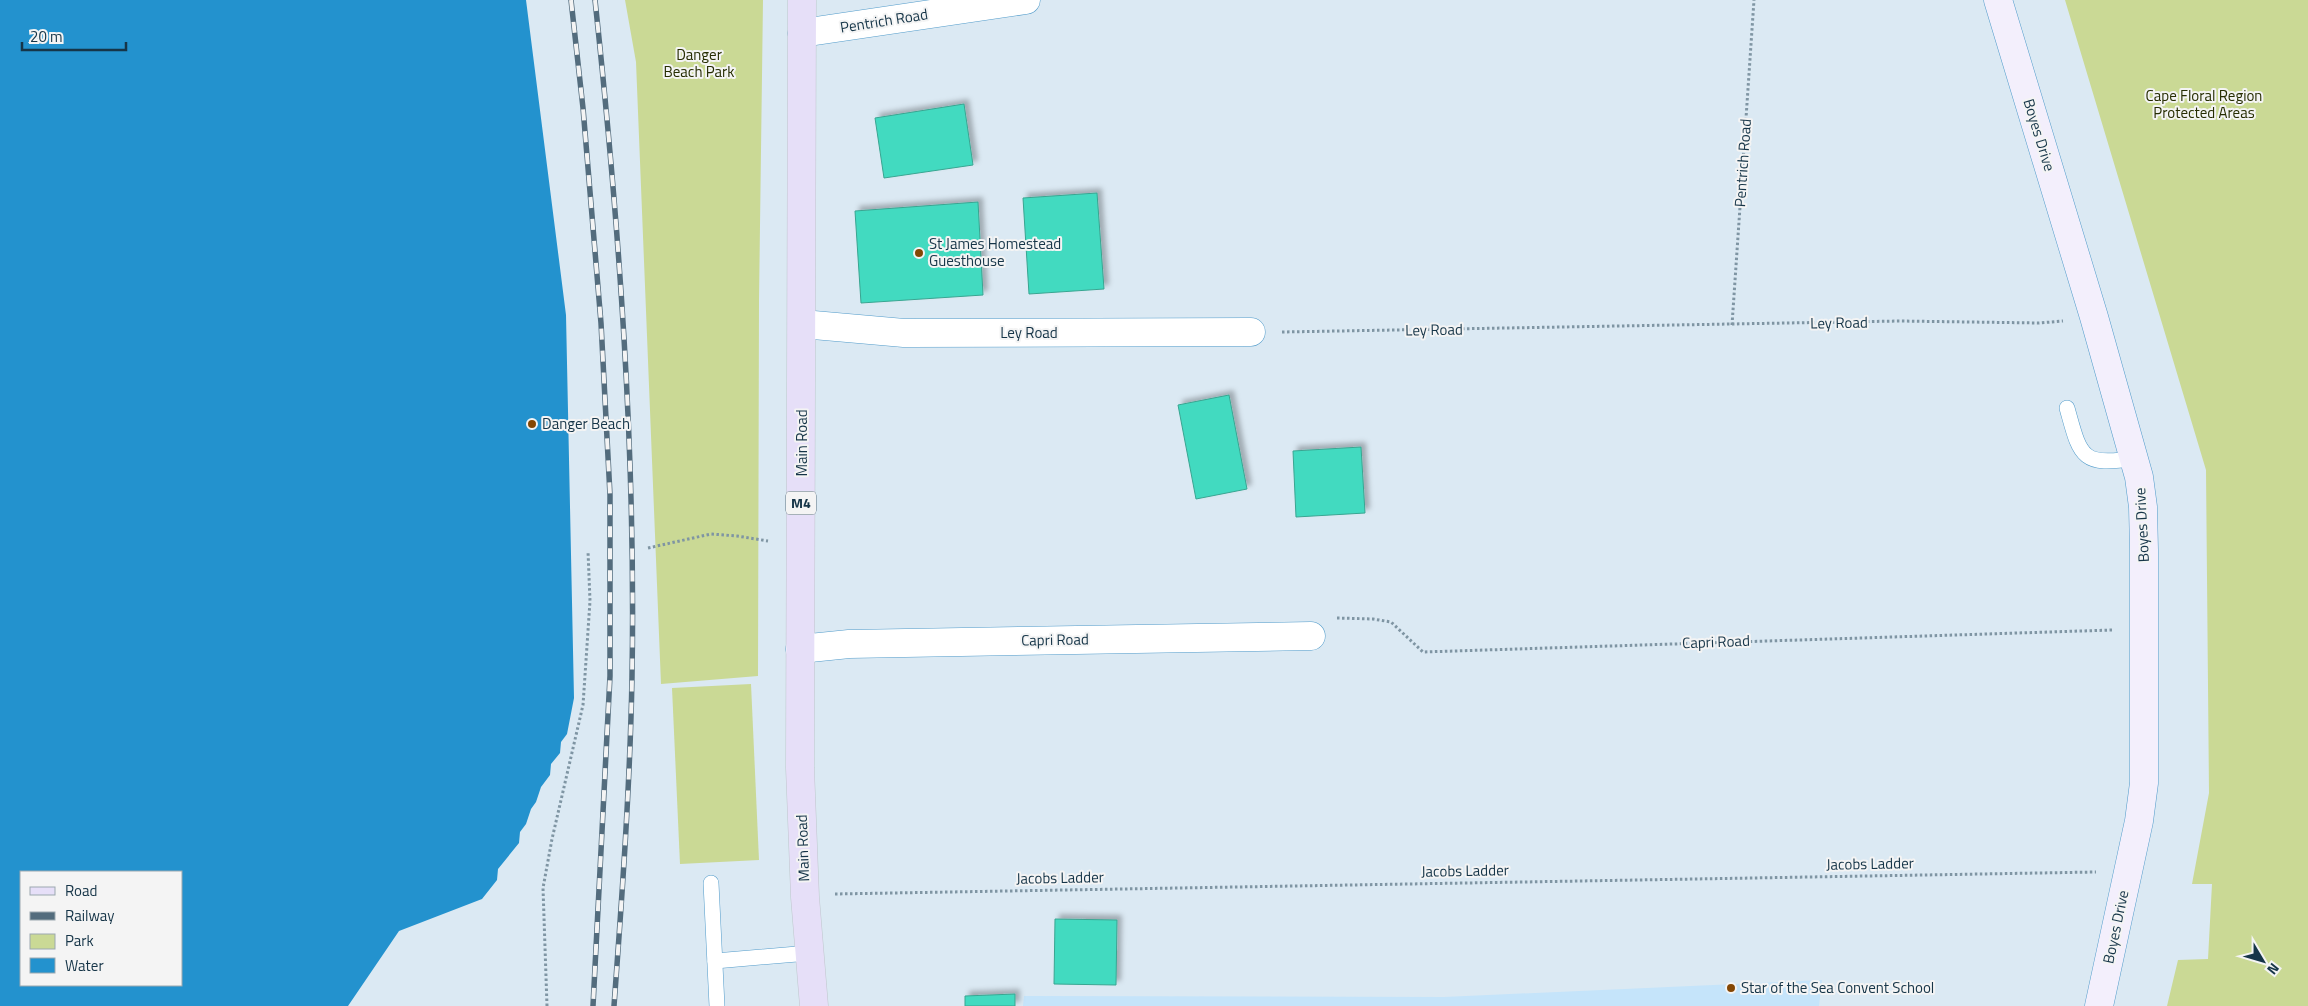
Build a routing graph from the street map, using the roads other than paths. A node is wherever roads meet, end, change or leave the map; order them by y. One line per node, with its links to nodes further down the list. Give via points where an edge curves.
1 (802, 0): 4 (main road, Main Road / M4)
2 (1026, 0): 4 (street, Pentrich Road)
3 (1998, 0): 8 (main road, Boyes Drive)
4 (802, 33): 5 (main road, Main Road / M4)
5 (802, 324): 6 (street, Ley Road, via 904,333); 10 (main road, Main Road / M4)
6 (1251, 332)
7 (2067, 408): 8 (lane, via 2078,447 2090,459 2110,463)
8 (2134, 458): 16 (main road, Boyes Drive, via 2143,506 2144,783 2139,821)
9 (1311, 636): 10 (street, Capri Road, via 849,644)
10 (800, 649): 12 (main road, Main Road / M4, via 800,768)
11 (710, 883): 13 (lane)
12 (810, 952): 13 (lane); 15 (main road, Main Road / M4)
13 (715, 961): 14 (lane)
14 (717, 1006)
15 (814, 1006)
16 (2099, 1006)

